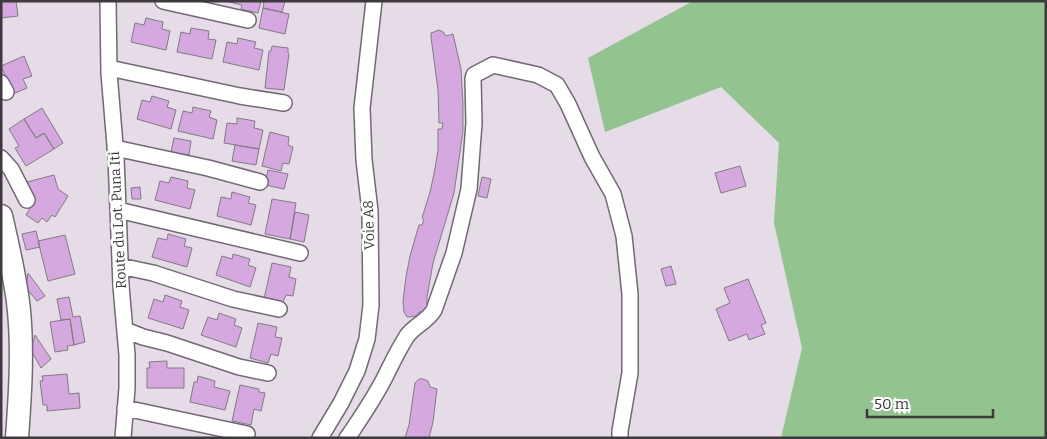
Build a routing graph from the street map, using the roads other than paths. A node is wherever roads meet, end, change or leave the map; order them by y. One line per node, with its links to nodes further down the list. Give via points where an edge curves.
1 (108, 1): 5 (street, Route du Lot. Puna Iti)
2 (163, 1): 4 (street)
3 (374, 1): 22 (street, Voie A8, via 362,108 370,211 371,304 367,340 357,371)
4 (248, 20)
5 (109, 68): 6 (street); 7 (street, Route du Lot. Puna Iti)
6 (284, 103)
7 (115, 148): 9 (street); 11 (street, Route du Lot. Puna Iti)
8 (1, 158): 10 (street, via 11,169)
9 (260, 182)
10 (27, 200)
11 (118, 210): 13 (street); 14 (street, Route du Lot. Puna Iti)
12 (1, 216): 20 (main road, via 19,309 21,371)
13 (300, 253)
14 (120, 266): 15 (street); 16 (street, Route du Lot. Puna Iti)
15 (278, 309)
16 (125, 330): 17 (street, via 239,367); 18 (street, Route du Lot. Puna Iti)
17 (268, 373)
18 (126, 408): 19 (street); 21 (street, Route du Lot. Puna Iti)
19 (247, 434)
20 (17, 438)
21 (123, 438)
22 (320, 438)
23 (347, 438): 24 (street, via 396,353 409,334 434,310 454,253 469,189 474,130 472,78 493,65 538,75 557,85 613,194 624,236 630,294 630,373)
24 (620, 438)

